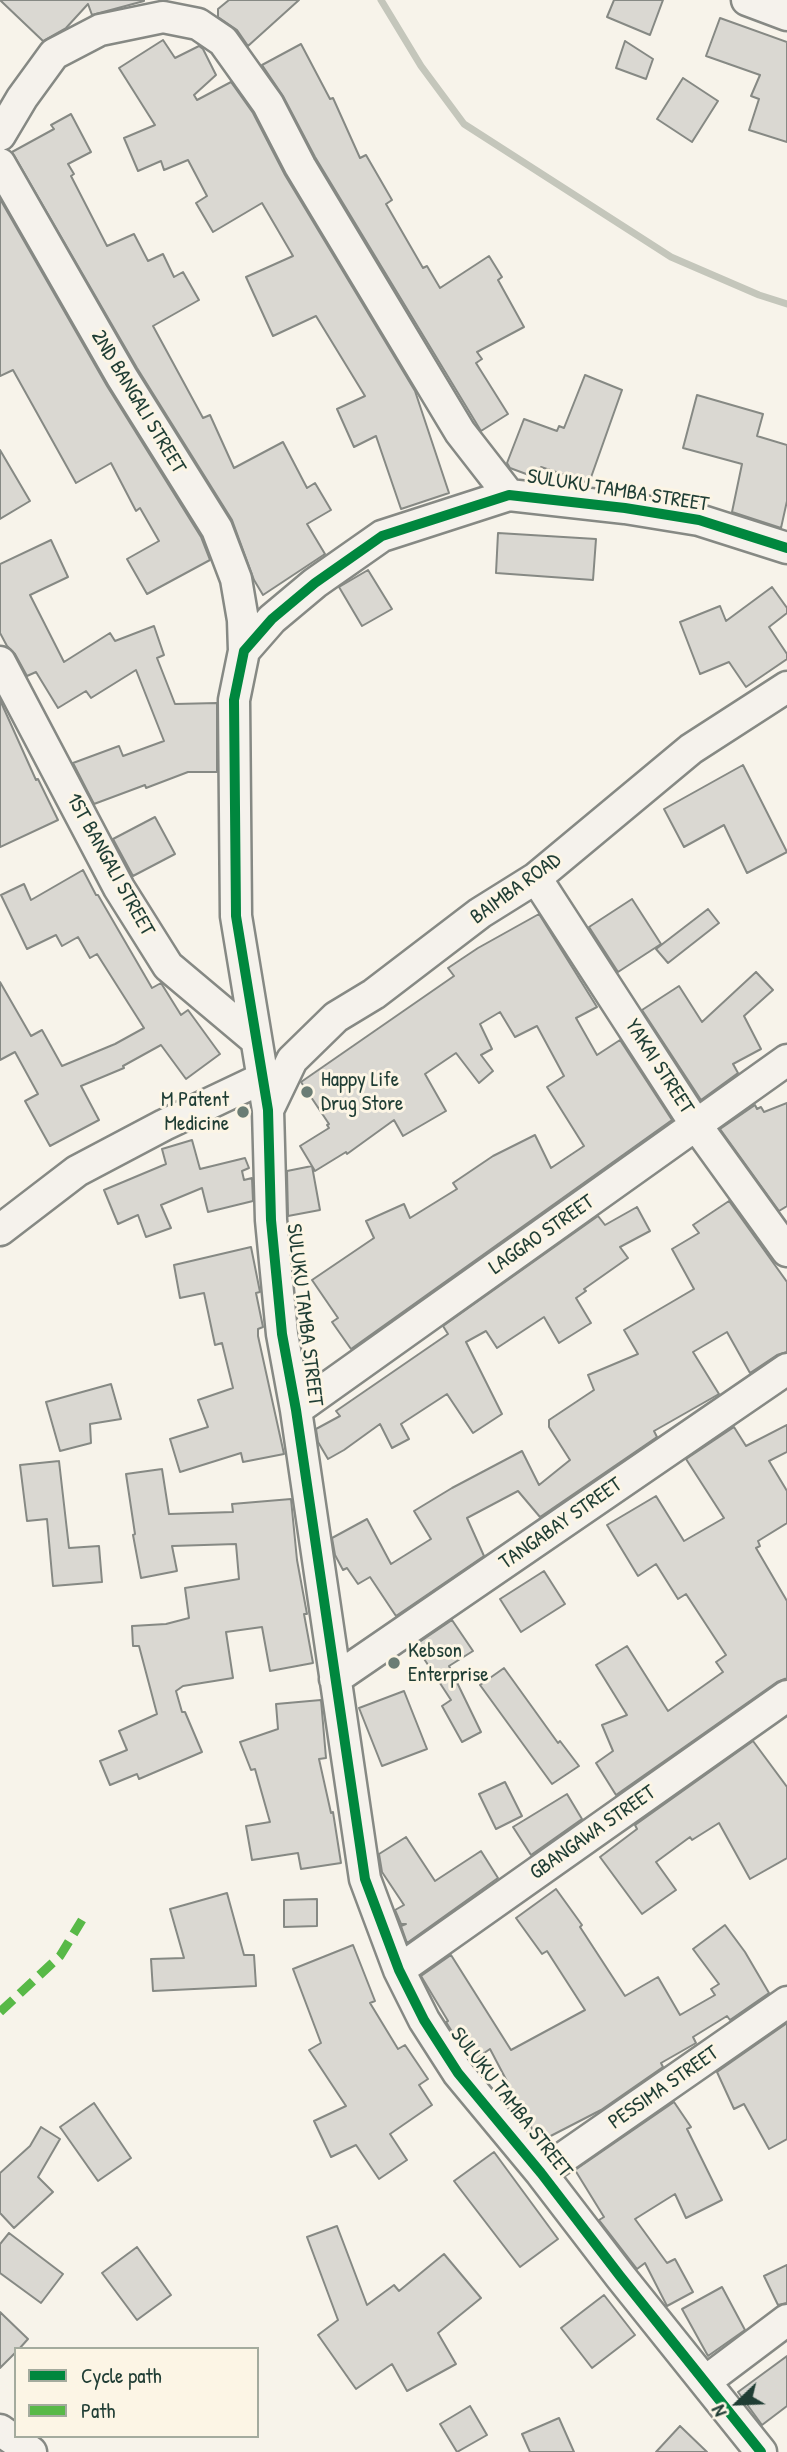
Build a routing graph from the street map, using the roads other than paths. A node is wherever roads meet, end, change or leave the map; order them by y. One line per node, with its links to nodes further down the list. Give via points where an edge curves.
1 (747, 0): 2 (street)
2 (787, 15)
3 (0, 135): 5 (street, via 54,54 100,30 163,18 198,24 223,41 268,104 300,166 460,432)
4 (0, 164): 7 (street, 2ND BANGALI STREET, via 216,529 236,579)
5 (509, 495): 6 (street, SULUKU TAMBA STREET, via 699,520); 7 (street, SULUKU TAMBA STREET, via 382,536 315,583 272,619)
6 (787, 548)
7 (244, 651): 11 (street, SULUKU TAMBA STREET, via 234,700 236,916)
8 (0, 662): 11 (street, 1ST BANGALI STREET, via 119,888 168,966)
9 (787, 687): 10 (street, BAIMBA ROAD, via 691,749)
10 (536, 878): 14 (street, BAIMBA ROAD, via 336,1017 292,1060); 15 (street, YAKAI STREET)
11 (256, 1040): 13 (street, SULUKU TAMBA STREET)
12 (787, 1060): 15 (street, LAGGAO STREET)
13 (263, 1078): 14 (street, SULUKU TAMBA STREET); 16 (street, via 78,1171)
14 (268, 1110): 19 (street, SULUKU TAMBA STREET, via 282,1334)
15 (696, 1125): 17 (street, YAKAI STREET); 19 (street, LAGGAO STREET)
16 (0, 1230)
17 (787, 1251)
18 (787, 1369): 20 (street, TANGABAY STREET)
19 (296, 1410): 20 (street, SULUKU TAMBA STREET)
20 (335, 1679): 22 (street, SULUKU TAMBA STREET, via 365,1879)
21 (787, 1696): 22 (street, GBANGAWA STREET)
22 (399, 1970): 24 (street, SULUKU TAMBA STREET, via 458,2073)
23 (787, 2002): 24 (street, PESSIMA STREET)
24 (541, 2173): 26 (street, SULUKU TAMBA STREET)
25 (787, 2320): 26 (street)
26 (706, 2381): 29 (street, SULUKU TAMBA STREET)
27 (0, 2430): 28 (street)
28 (31, 2452)
29 (761, 2452)

